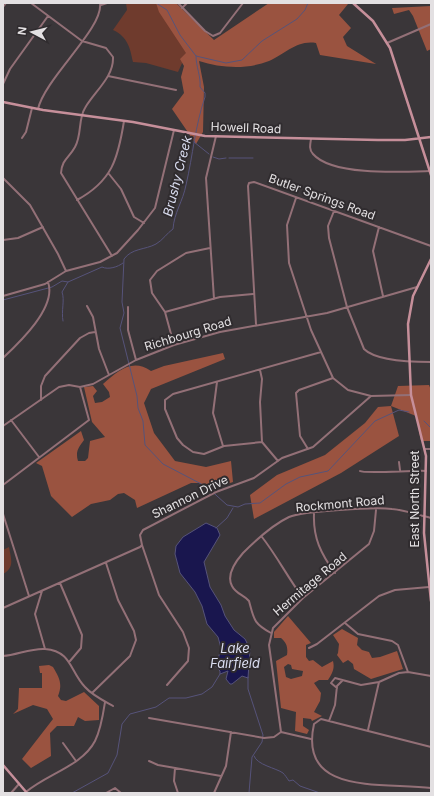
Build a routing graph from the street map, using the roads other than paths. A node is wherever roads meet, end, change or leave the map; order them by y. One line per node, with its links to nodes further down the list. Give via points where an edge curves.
1 (6, 3): 9 (street)
2 (31, 3): 11 (street)
3 (107, 3): 8 (street)
4 (178, 3): 10 (street)
5 (187, 3): 10 (street)
6 (243, 3): 10 (street, via 216,35 209,34)
7 (353, 3): 14 (main road, via 373,21)
8 (100, 4): 13 (street, via 97,19)
9 (3, 7)
10 (182, 8)
11 (48, 16): 13 (street); 16 (street, via 10,69)
12 (431, 24): 14 (street)
13 (82, 41): 15 (street, via 111,52 113,62); 20 (street, via 45,92)
14 (387, 43): 27 (main road)
15 (108, 76): 17 (street); 21 (street)
16 (3, 84)
17 (176, 90)
18 (3, 102): 19 (main road, Howell Road)
19 (32, 108): 20 (main road, Howell Road); 26 (street)
20 (38, 109): 21 (main road, Howell Road)
21 (82, 115): 22 (main road, Howell Road); 33 (street, via 77,144 62,163 61,173)
22 (124, 121): 23 (main road, Howell Road); 30 (street, via 119,151)
23 (174, 130): 24 (main road, Howell Road); 35 (street, via 157,204)
24 (216, 136): 28 (main road, Howell Road); 40 (street, via 206,178)
25 (431, 137): 27 (main road, Howell Road)
26 (22, 138)
27 (419, 138): 28 (main road, Howell Road); 29 (main road)
28 (311, 140): 29 (street, via 313,154 342,168)
29 (430, 173)
30 (109, 174): 33 (street, via 97,187); 35 (street, via 121,189 134,217)
31 (3, 178): 36 (street, via 26,200)
32 (296, 198): 34 (street, Butler Springs Road); 46 (street, Butler Springs Road, via 254,182 248,186); 54 (street, via 287,225 289,258)
33 (77, 200): 41 (street)
34 (334, 211): 37 (street, Butler Springs Road); 52 (street, via 328,233)
35 (144, 223): 41 (street)
36 (43, 227): 38 (street, via 24,236); 43 (street)
37 (379, 227): 39 (street, Butler Springs Road); 48 (street, via 373,250)
38 (3, 240)
39 (431, 246)
40 (210, 248): 49 (street); 53 (street, via 189,252 152,276 151,291)
41 (112, 256): 43 (street)
42 (431, 259): 45 (main road, East North Street)
43 (66, 271): 44 (street)
44 (48, 282): 47 (street); 59 (street, via 49,300 35,323)
45 (417, 287): 48 (street, Richbourg Road); 61 (main road, East North Street, via 409,314)
46 (253, 294): 49 (street, via 235,294); 55 (street, Butler Springs Road)
47 (3, 296)
48 (383, 296): 52 (street, Richbourg Road)
49 (214, 299): 53 (street)
50 (87, 306): 56 (street, via 93,317)
51 (128, 307): 60 (street, via 128,330)
52 (346, 307): 54 (street, Richbourg Road); 61 (street, via 366,351 396,361)
53 (166, 312): 57 (street)
54 (306, 316): 55 (street, Richbourg Road); 58 (street)
55 (256, 325): 57 (street, Richbourg Road, via 220,332)
56 (96, 332): 64 (street); 70 (street, via 80,338 45,376 41,386)
57 (174, 346): 60 (street, Richbourg Road)
58 (321, 352): 63 (street); 65 (street)
59 (3, 358)
60 (136, 360): 64 (street, Richbourg Road)
61 (409, 361): 62 (street); 68 (main road, East North Street)
62 (431, 362)
63 (260, 370): 66 (street); 73 (street)
64 (109, 376): 67 (street, Richbourg Road)
65 (333, 378): 69 (street, via 348,390); 75 (street, via 296,393 300,436)
66 (217, 382): 74 (street, via 213,413); 74 (street, via 171,395 165,399 164,404 175,434 183,445 193,452 202,454)
67 (80, 387): 70 (street, Richbourg Road, via 62,386); 78 (street, via 90,420)
68 (411, 395): 69 (street); 76 (main road, East North Street)
69 (371, 396): 75 (street, Shannon Drive)
70 (41, 400): 71 (street, Richbourg Road)
71 (11, 420): 72 (street, Richbourg Road); 78 (street)
72 (3, 426)
73 (262, 442): 74 (street); 79 (street)
74 (223, 446)
75 (308, 449): 79 (street, Shannon Drive)
76 (425, 449): 77 (street); 83 (main road, East North Street)
77 (431, 449)
78 (39, 457): 84 (street)
79 (278, 461): 91 (street, Shannon Drive, via 254,478 212,493 143,530 140,535)
80 (399, 462): 81 (street)
81 (400, 470): 82 (street, via 368,473); 83 (street)
82 (360, 471)
83 (426, 471): 88 (main road, East North Street)
84 (3, 485)
85 (376, 510): 86 (street, Rockmont Road); 88 (street, Rockmont Road, via 394,509); 93 (street, Hermitage Road, via 374,532 370,542)
86 (314, 513): 90 (street, Rockmont Road, via 289,518); 93 (street, via 314,531 318,546)
87 (3, 514): 97 (street)
88 (424, 516): 89 (street, Rockmont Road); 95 (main road, East North Street, via 424,549)
89 (431, 518)
90 (262, 537): 98 (street); 102 (street, Rockmont Road, via 240,558 230,580 236,592 249,602 255,620)
91 (142, 545): 92 (street); 111 (street, via 159,595 183,632 189,648 188,661)
92 (106, 563): 94 (street); 113 (street, via 118,600 136,640 130,656)
93 (335, 573): 98 (street, Hermitage Road)
94 (60, 583): 96 (street); 106 (street, via 82,635 81,648)
95 (429, 587): 99 (main road, East North Street); 101 (street, via 395,590 382,594)
96 (42, 591): 97 (street); 104 (street, via 35,614)
97 (30, 596): 100 (street)
98 (303, 598): 102 (street, Hermitage Road, via 281,618)
99 (431, 601)
100 (3, 608)
101 (344, 622): 103 (street); 107 (street, via 358,634 392,641 398,645)
102 (271, 633): 120 (street, Hermitage Road, via 270,652)
103 (309, 648)
104 (45, 649): 105 (street); 106 (street, via 56,651)
105 (3, 656)
106 (70, 661): 113 (street, via 82,683)
107 (408, 672): 108 (street); 110 (street)
108 (431, 676)
109 (342, 681): 110 (street, via 361,685); 112 (street); 112 (street, via 335,678 331,681)
110 (379, 682): 118 (street)
111 (167, 684)
112 (336, 688): 117 (street, via 335,705)
113 (92, 693): 114 (street)
114 (106, 702): 115 (street); 124 (street, via 96,740)
115 (113, 706)
116 (149, 718): 119 (street)
117 (329, 721): 118 (street); 121 (street, via 316,721)
118 (368, 730): 123 (street)
119 (231, 732): 120 (street, via 263,738 274,737); 129 (street)
120 (281, 732): 121 (street)
121 (311, 739): 128 (street, via 316,760)
122 (63, 743): 124 (street)
123 (431, 747)
124 (76, 761): 134 (street)
125 (149, 761): 127 (street, via 156,765)
126 (3, 766): 130 (main road)
127 (175, 768): 129 (street); 137 (street, via 174,781)
128 (323, 772)
129 (221, 776): 138 (street)
130 (19, 784): 133 (street); 134 (main road)
131 (357, 786): 132 (street)
132 (431, 788)
133 (12, 793)
134 (27, 793)
135 (106, 793): 136 (street, via 115,788)
136 (121, 793)
137 (178, 793)
138 (214, 793)

